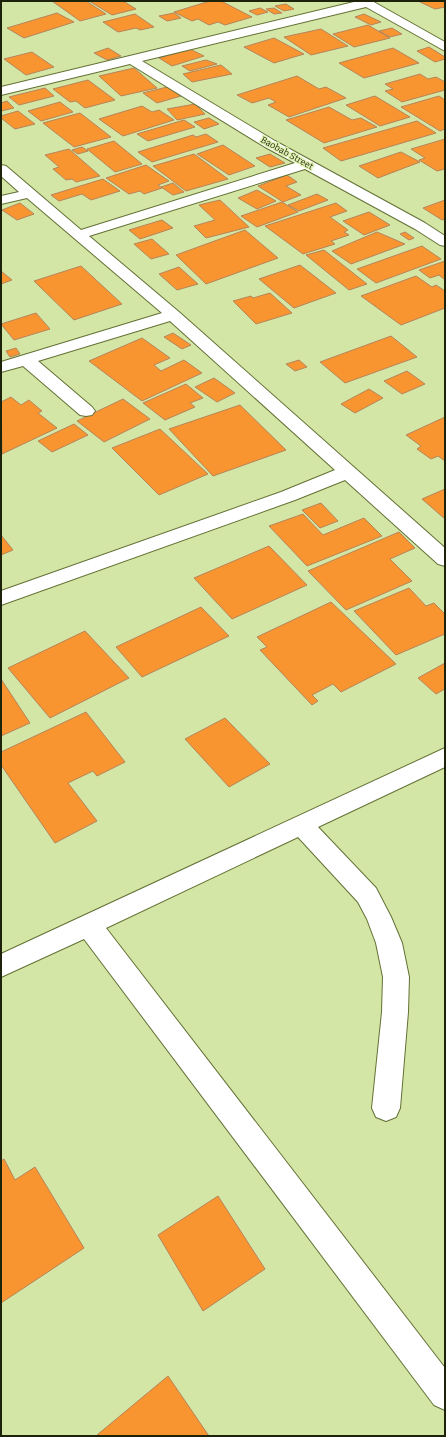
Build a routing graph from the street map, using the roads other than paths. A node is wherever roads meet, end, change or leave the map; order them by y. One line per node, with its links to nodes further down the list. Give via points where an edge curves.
1 (366, 2): 2 (street); 3 (street)
2 (445, 47)
3 (132, 60): 4 (street); 5 (street, Baobab Street, via 218,114)
4 (1, 91)
5 (306, 164): 9 (street); 10 (street, Baobab Street)
6 (1, 170): 7 (street)
7 (28, 194): 8 (street); 9 (street)
8 (1, 200)
9 (79, 235): 11 (street)
10 (445, 242)
11 (173, 315): 12 (street); 15 (street)
12 (26, 360): 13 (street); 14 (street)
13 (1, 367)
14 (86, 411)
15 (348, 472): 16 (street); 17 (street, via 288,496)
16 (445, 559)
17 (1, 598)
18 (445, 756): 19 (street)
19 (301, 825): 20 (street); 22 (street, via 367,895 389,943 396,984)
20 (88, 924): 21 (street); 23 (street)
21 (1, 966)
22 (386, 1108)
23 (445, 1394)

